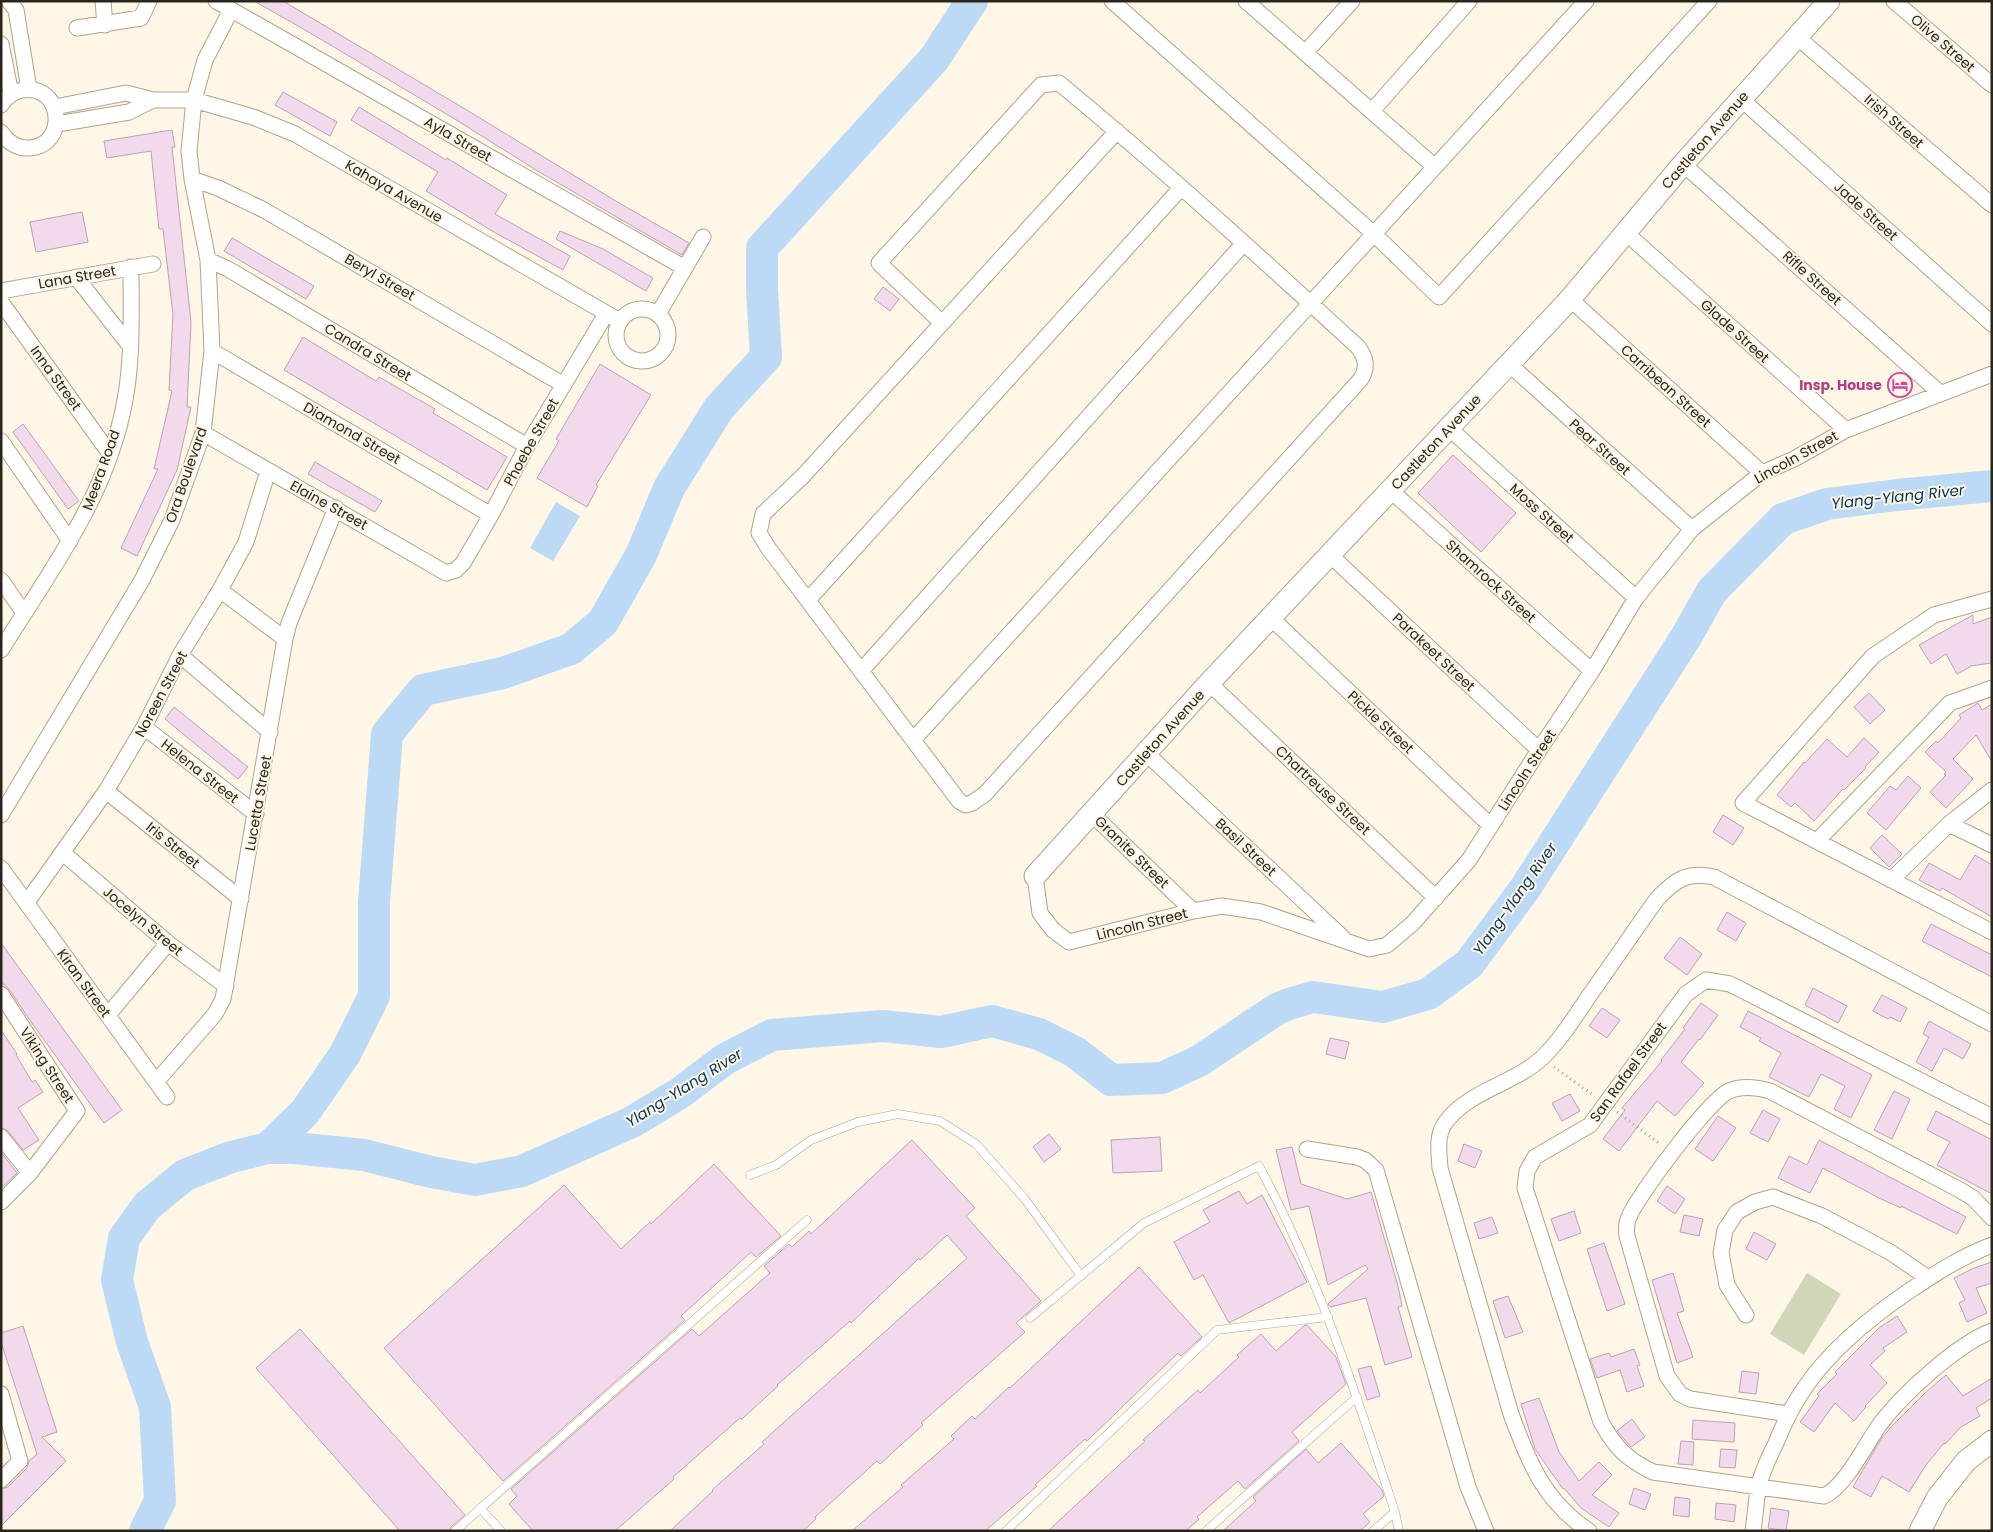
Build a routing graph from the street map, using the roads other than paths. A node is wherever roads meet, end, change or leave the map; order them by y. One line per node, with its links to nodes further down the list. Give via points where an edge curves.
1 (9, 1): 20 (street, via 16,10)
2 (103, 1): 14 (street)
3 (150, 1): 14 (street, via 141,18)
4 (216, 1): 13 (street, Ayla Street)
5 (1112, 1): 36 (street)
6 (1246, 1): 18 (street)
7 (1352, 1): 18 (street)
8 (1469, 1): 26 (street)
9 (1586, 1): 31 (street)
10 (1709, 1): 36 (street, via 1439,297)
11 (1830, 1): 16 (street, Castleton Avenue)
12 (1894, 1): 19 (street, Olive Street)
13 (231, 10): 24 (street, Ora Boulevard, via 205,60); 42 (street, Ayla Street)
14 (104, 25): 15 (street)
15 (77, 28)
16 (1797, 37): 21 (street, Castleton Avenue); 34 (street, Irish Street)
17 (1, 44): 22 (street)
18 (1305, 53): 26 (street)
19 (1992, 85)
20 (29, 89): 22 (street); 25 (street, via 44,95)
21 (1741, 99): 30 (street, Castleton Avenue); 52 (street, Jade Street)
22 (6, 100)
23 (153, 100): 24 (street, Kahaya Avenue); 25 (street, Kahaya Avenue, via 126,93); 27 (street, Kahaya Avenue, via 129,112)
24 (194, 100): 32 (street, Ora Boulevard, via 189,151); 48 (street, Kahaya Avenue, via 253,117 295,134)
25 (55, 107): 27 (street)
26 (1372, 111): 31 (street)
27 (57, 124): 29 (street, via 48,141 40,146 20,148)
28 (1117, 131): 33 (street); 51 (street); 51 (street, via 1060,83 1041,85 879,263)
29 (2, 136)
30 (1684, 164): 35 (street, Castleton Avenue); 58 (street, Rifle Street)
31 (1435, 166): 36 (street)
32 (192, 179): 39 (street, Ora Boulevard); 57 (street, Beryl Street, via 264,210)
33 (1181, 188): 38 (street); 78 (street)
34 (1992, 205)
35 (1625, 232): 45 (street, Castleton Avenue); 60 (street, Glade Street)
36 (1374, 234): 47 (street)
37 (703, 237): 42 (street)
38 (1244, 243): 47 (street); 84 (street)
39 (208, 260): 54 (street, Ora Boulevard); 63 (street, Candra Street)
40 (153, 264): 41 (street, Lana Street)
41 (131, 267): 43 (street, Lana Street); 53 (street, Meera Road)
42 (685, 268): 49 (street)
43 (76, 277): 44 (street, Lana Street); 53 (street)
44 (1, 291)
45 (1570, 299): 55 (street, Castleton Avenue); 66 (street, Carribean Street)
46 (1, 302): 64 (street, Inna Street)
47 (1310, 304): 90 (street); 90 (street, via 1363,354 1366,370 1361,379 998,779 978,799 966,805 958,801)
48 (606, 314): 50 (street, Kahaya Avenue); 57 (street, Phoebe Street)
49 (658, 314): 50 (street, via 650,310 633,311); 50 (street, via 667,327 668,343 659,356 644,362 622,352 616,337)
50 (620, 322)
51 (942, 323): 78 (street, via 763,514 760,533)
52 (1992, 324)
53 (130, 346): 64 (street, Meera Road, via 125,400)
54 (212, 351): 61 (street, Ora Boulevard); 69 (street, Diamond Street)
55 (1509, 364): 59 (street, Castleton Avenue); 70 (street, Pear Street)
56 (1992, 374): 58 (street, Lincoln Street)
57 (564, 385): 63 (street, Phoebe Street)
58 (1940, 393): 60 (street, Lincoln Street)
59 (1449, 428): 67 (street, Castleton Avenue); 76 (street, Moss Street)
60 (1846, 430): 66 (street, Lincoln Street)
61 (203, 433): 65 (street, Elaine Street); 97 (street, Ora Boulevard, via 172,520 142,580)
62 (1, 441): 71 (street)
63 (527, 446): 69 (street, Phoebe Street)
64 (110, 454): 71 (street, Meera Road, via 93,500)
65 (268, 471): 68 (street, Elaine Street); 75 (street, Noreen Street, via 246,542)
66 (1762, 473): 70 (street, Lincoln Street)
67 (1390, 490): 72 (street, Castleton Avenue); 85 (street, Shamrock Street)
68 (336, 508): 73 (street, Elaine Street, via 446,573); 81 (street, Lucetta Street)
69 (491, 516): 73 (street, Phoebe Street)
70 (1692, 529): 76 (street, Lincoln Street)
71 (70, 542): 79 (street, Meera Road)
72 (1330, 555): 80 (street, Castleton Avenue); 91 (street, Parakeet Street)
73 (456, 570)
74 (1, 580): 79 (street)
75 (220, 590): 81 (street); 83 (street, Noreen Street)
76 (1636, 598): 85 (street, Lincoln Street)
77 (1992, 599): 100 (street, via 1934,615 1873,656 1743,803)
78 (808, 600): 84 (street)
79 (24, 613): 82 (street, Meera Road)
80 (1271, 618): 86 (street, Castleton Avenue); 99 (street, Pickle Street)
81 (285, 639): 89 (street, Lucetta Street)
82 (1, 650)
83 (180, 655): 88 (street, Noreen Street); 89 (street)
84 (861, 671): 90 (street)
85 (1592, 671): 91 (street, Lincoln Street)
86 (1210, 683): 92 (street, Castleton Avenue); 106 (street, Chartreuse Street)
87 (1992, 688): 100 (street, via 1950,703)
88 (144, 727): 94 (street, Noreen Street); 95 (street, Helena Street)
89 (270, 732): 95 (street, Lucetta Street)
90 (913, 740)
91 (1539, 750): 99 (street, Lincoln Street)
92 (1146, 753): 96 (street, Castleton Avenue); 111 (street, Basil Street)
93 (1992, 790): 98 (street)
94 (106, 791): 102 (street, Noreen Street); 107 (street, Iris Street)
95 (256, 814): 107 (street, Lucetta Street)
96 (1092, 814): 104 (street, Castleton Avenue); 109 (street, Granite Street)
97 (1, 816)
98 (1949, 824): 101 (street); 105 (street)
99 (1491, 826): 106 (street, Lincoln Street, via 1469,860)
100 (1816, 841): 105 (street)
101 (1992, 845)
102 (63, 853): 108 (street, Noreen Street); 112 (street, Jocelyn Street)
103 (1, 868): 108 (street, Kiran Street)
104 (1036, 876): 109 (street, Lincoln Street, via 1040,913 1053,930 1069,942)
105 (1891, 880): 110 (street)
106 (1436, 898): 111 (street, Lincoln Street, via 1387,945 1369,949)
107 (241, 899): 113 (street, Lucetta Street)
108 (27, 902): 115 (street, Kiran Street)
109 (1193, 911): 111 (street, Lincoln Street, via 1222,906 1261,912)
110 (1992, 932)
111 (1347, 942)
112 (168, 943): 113 (street, Jocelyn Street); 115 (street)
113 (226, 986): 117 (street, Lucetta Street, via 215,1014)
114 (1, 994): 122 (street, Viking Street, via 77,1110)
115 (108, 1015): 117 (street, Kiran Street)
116 (1992, 1024): 149 (street, via 1714,877 1699,874 1684,877 1657,899 1542,1058 1485,1091 1444,1124 1438,1145 1440,1168 1511,1414 1536,1476 1555,1503)
117 (156, 1082): 118 (street, Kiran Street)
118 (167, 1097)
119 (1992, 1117): 139 (street, San Rafael Street, via 1730,984 1706,980 1686,994 1590,1125 1535,1157 1526,1171 1525,1188 1529,1204 1600,1422 1610,1438 1622,1454 1652,1472)
120 (1, 1137): 122 (street)
121 (1306, 1149): 148 (street, via 1357,1157 1376,1170 1468,1487)
122 (30, 1174): 124 (street)
123 (750, 1175): 128 (lane, via 776,1165 811,1140 858,1122 898,1114 940,1121 976,1144 1024,1198)
124 (1, 1202)
125 (1992, 1218): 136 (street, via 1973,1198 1960,1190 1770,1091 1737,1088 1717,1098 1636,1204 1626,1226 1627,1236 1667,1376 1680,1394 1690,1399)
126 (806, 1220): 140 (lane)
127 (1992, 1245): 129 (street)
128 (1081, 1276): 131 (lane, via 1144,1223 1259,1166 1277,1199); 132 (lane)
129 (1928, 1278): 130 (street, via 1890,1252 1822,1216 1773,1197 1737,1212 1724,1230 1721,1253 1727,1285); 136 (street, via 1892,1303 1831,1356 1806,1385)
130 (1746, 1315)
131 (1328, 1317): 135 (lane); 144 (lane, via 1218,1330)
132 (1030, 1318)
133 (1992, 1331): 139 (street, San Rafael Street, via 1945,1360 1913,1388 1882,1422 1838,1488 1831,1493 1815,1496)
134 (1, 1394): 138 (street, via 20,1461)
135 (1357, 1397): 141 (lane); 145 (lane)
136 (1788, 1414): 139 (street)
137 (1992, 1441): 151 (street, via 1966,1461 1937,1498)
138 (2, 1478)
139 (1758, 1488): 150 (street)
140 (480, 1508): 142 (lane); 143 (lane)
141 (1394, 1512): 146 (lane); 147 (lane)
142 (455, 1531)
143 (500, 1531)
144 (1006, 1531)
145 (1206, 1531)
146 (1373, 1531)
147 (1399, 1531)
148 (1486, 1531)
149 (1589, 1531)
150 (1753, 1531)
151 (1920, 1531)

